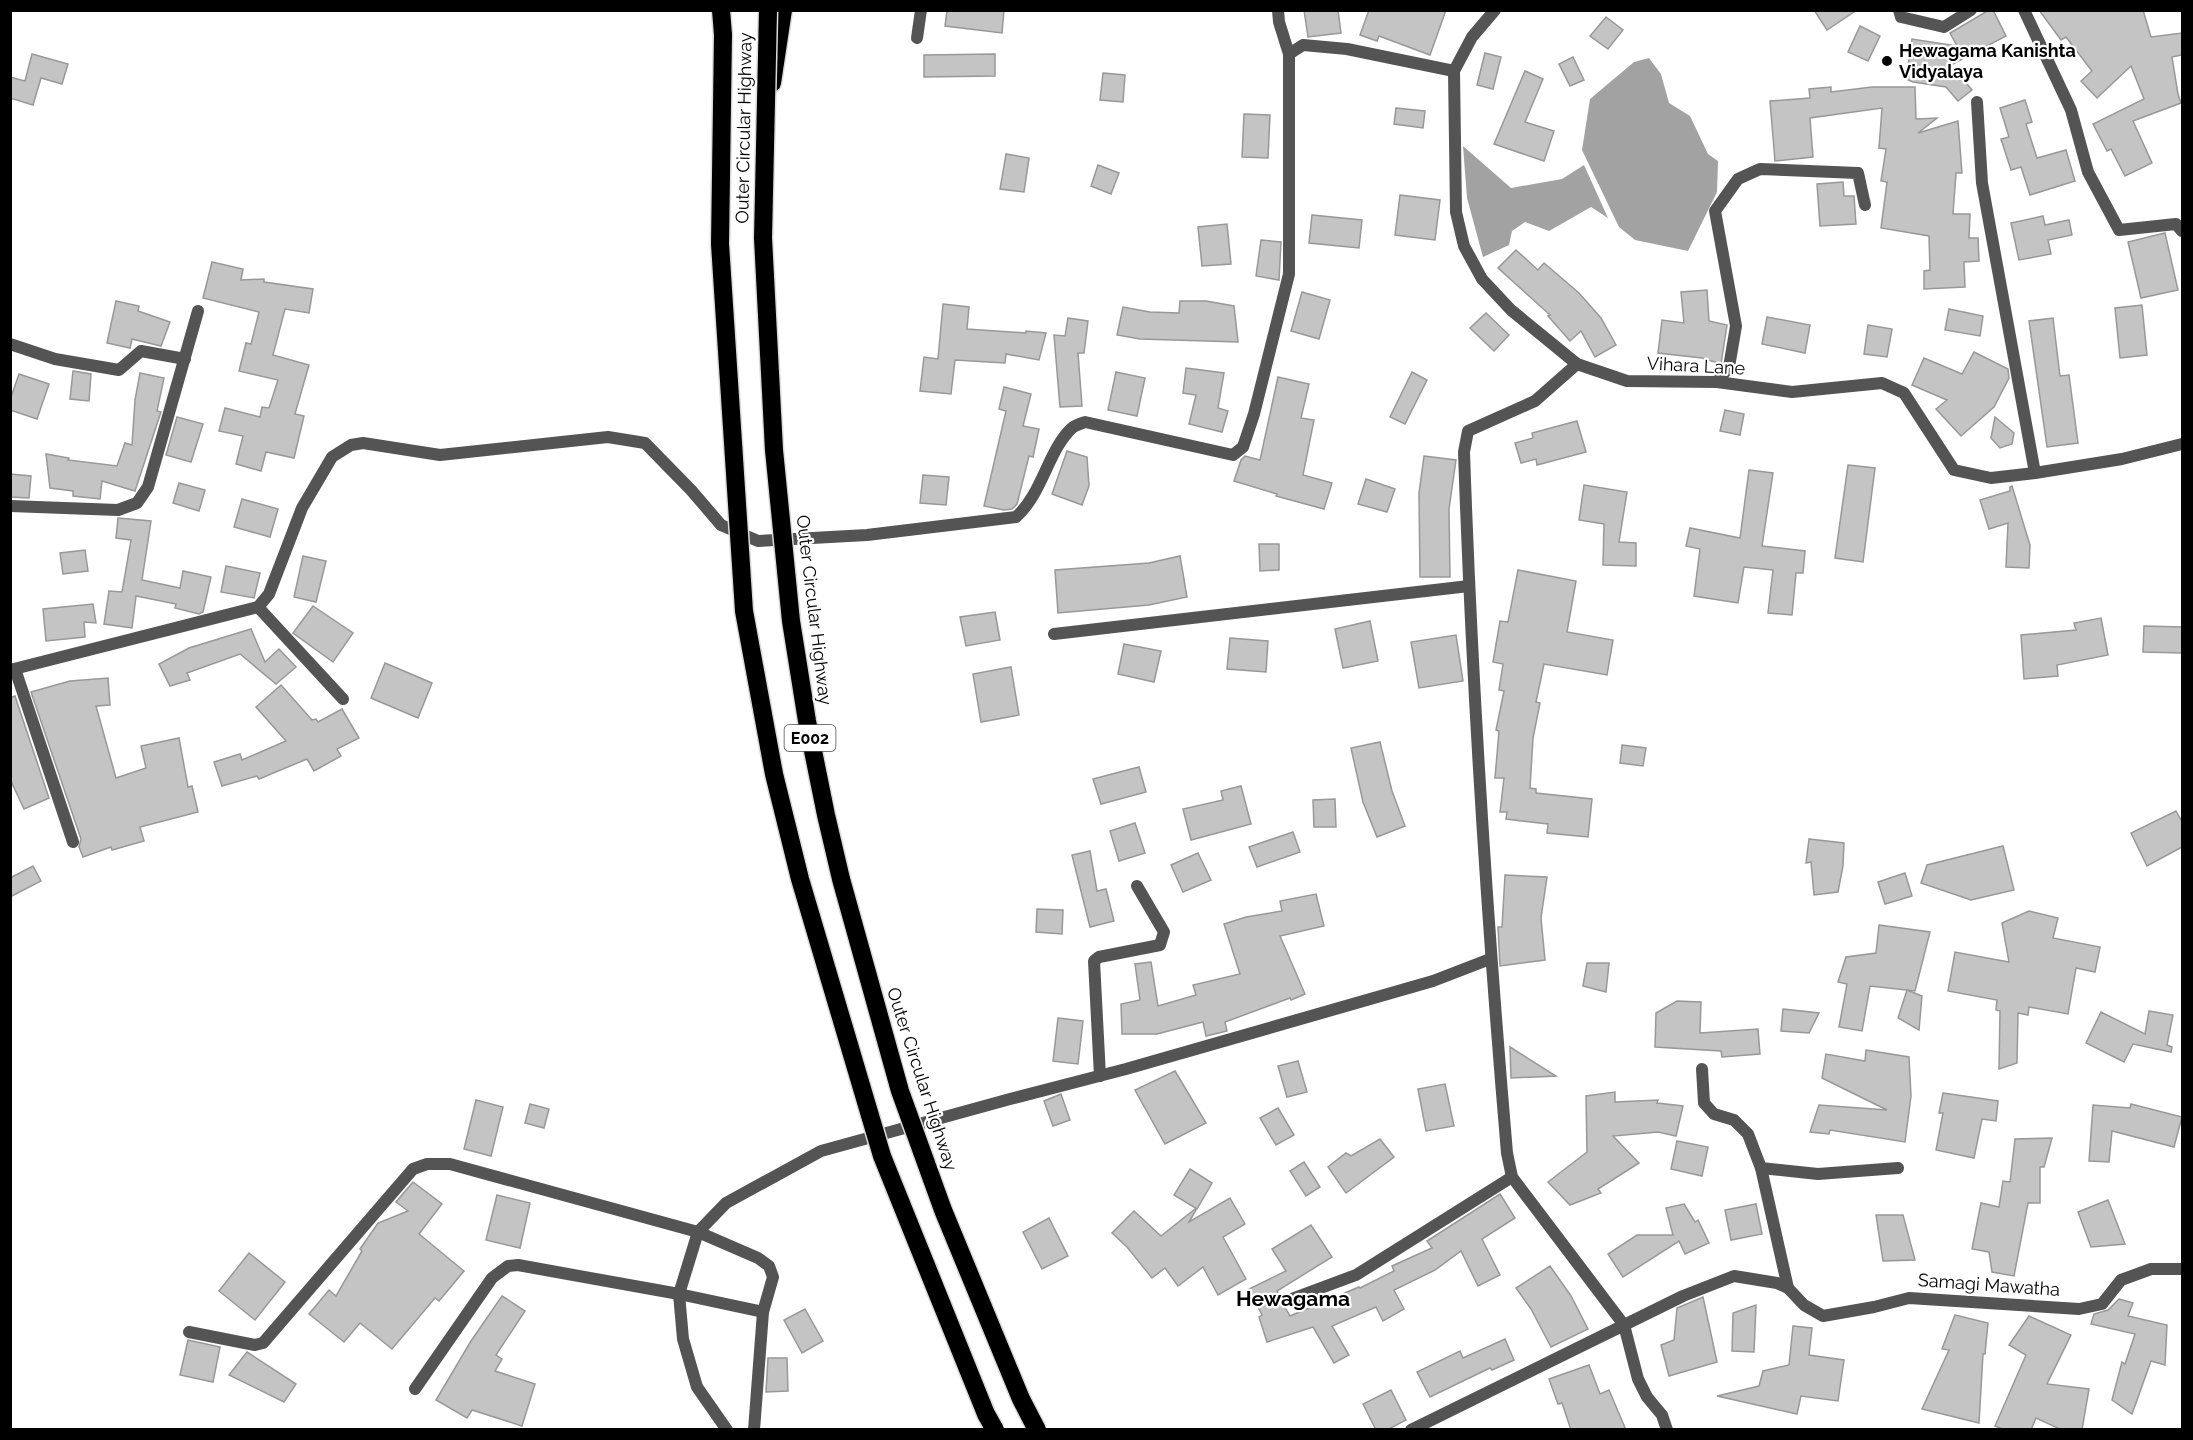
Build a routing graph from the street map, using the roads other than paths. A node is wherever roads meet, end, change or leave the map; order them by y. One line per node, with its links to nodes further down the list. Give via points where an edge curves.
1 (723, 10): 49 (highway, Outer Circular Highway / E002, bridge, via 720,244 744,610 774,774 800,879 882,1156)
2 (768, 10): 14 (highway, Outer Circular Highway / E002, bridge)
3 (783, 10): 14 (highway)
4 (921, 10): 10 (street)
5 (1278, 10): 11 (street)
6 (1495, 10): 12 (street, Vihara Lane, via 1472,37)
7 (1899, 10): 8 (street, via 1901,17 1944,27)
8 (1971, 10)
9 (2024, 10): 16 (street, via 2071,110 2088,171 2119,230 2176,224)
10 (917, 38)
11 (1289, 54): 12 (street, via 1303,45 1336,48); 26 (street, via 1289,274 1254,414 1243,447 1233,455 1085,422 1073,426 1060,442 1028,506 1016,517 867,535 758,541 721,525 645,443 608,437 440,455 363,443 332,457 302,508 269,594)
12 (1454, 71): 20 (street, Vihara Lane, via 1456,212 1464,246 1482,279 1511,310)
13 (1977, 102): 23 (street, via 1982,183)
14 (765, 135): 50 (highway, Outer Circular Highway / E002, bridge, via 763,238 774,450 791,621 824,805 900,1091 947,1220)
15 (1865, 205): 21 (street, via 1858,173 1760,169 1738,179 1715,211 1736,326 1729,367)
16 (2182, 231)
17 (198, 311): 19 (street)
18 (10, 344): 19 (street, via 55,359 119,370 141,351)
19 (185, 359): 24 (street, via 148,487 137,503 118,510)
20 (1577, 364): 21 (street, Vihara Lane, via 1627,381); 25 (street, via 1535,401 1468,431 1464,452)
21 (1717, 382): 23 (street, Vihara Lane, via 1792,392 1882,383 1904,393 1954,470 1991,478)
22 (2182, 444): 23 (street, Vihara Lane, via 2122,459)
23 (2035, 473)
24 (10, 506)
25 (1469, 586): 27 (street); 32 (street)
26 (258, 607): 28 (street); 29 (street)
27 (1054, 634)
28 (13, 670): 30 (street)
29 (343, 699)
30 (73, 842)
31 (1137, 886): 34 (street, via 1164,932 1163,940 1160,945 1094,961)
32 (1491, 959): 34 (street, via 1433,981); 37 (street)
33 (1702, 1069): 35 (street, via 1704,1103 1714,1114 1734,1120 1748,1134)
34 (1100, 1076): 38 (street, via 821,1151 726,1203)
35 (1761, 1168): 36 (street, via 1818,1174); 40 (street)
36 (1898, 1168)
37 (1512, 1177): 42 (street, via 1356,1275); 44 (street)
38 (698, 1232): 41 (street); 43 (street, via 769,1266 773,1277); 45 (street, via 450,1164 427,1164 413,1169 263,1343 255,1345)
39 (2182, 1269): 40 (street, Samagi Mawatha, via 2151,1269 2121,1280 2102,1304 2079,1309 1909,1298 1823,1316 1804,1305)
40 (1788, 1288): 44 (street, Samagi Mawatha, via 1777,1282 1734,1276)
41 (680, 1294): 43 (street); 46 (street, via 508,1266 492,1278); 47 (street, via 683,1339 697,1387)
42 (1286, 1301)
43 (763, 1312): 48 (street)
44 (1624, 1325): 51 (street, Samagi Mawatha); 52 (street, via 1638,1379 1662,1415)
45 (189, 1332)
46 (415, 1389)
47 (727, 1430)
48 (754, 1430)
49 (994, 1430)
50 (1037, 1430)
51 (1411, 1430)
52 (1667, 1430)

